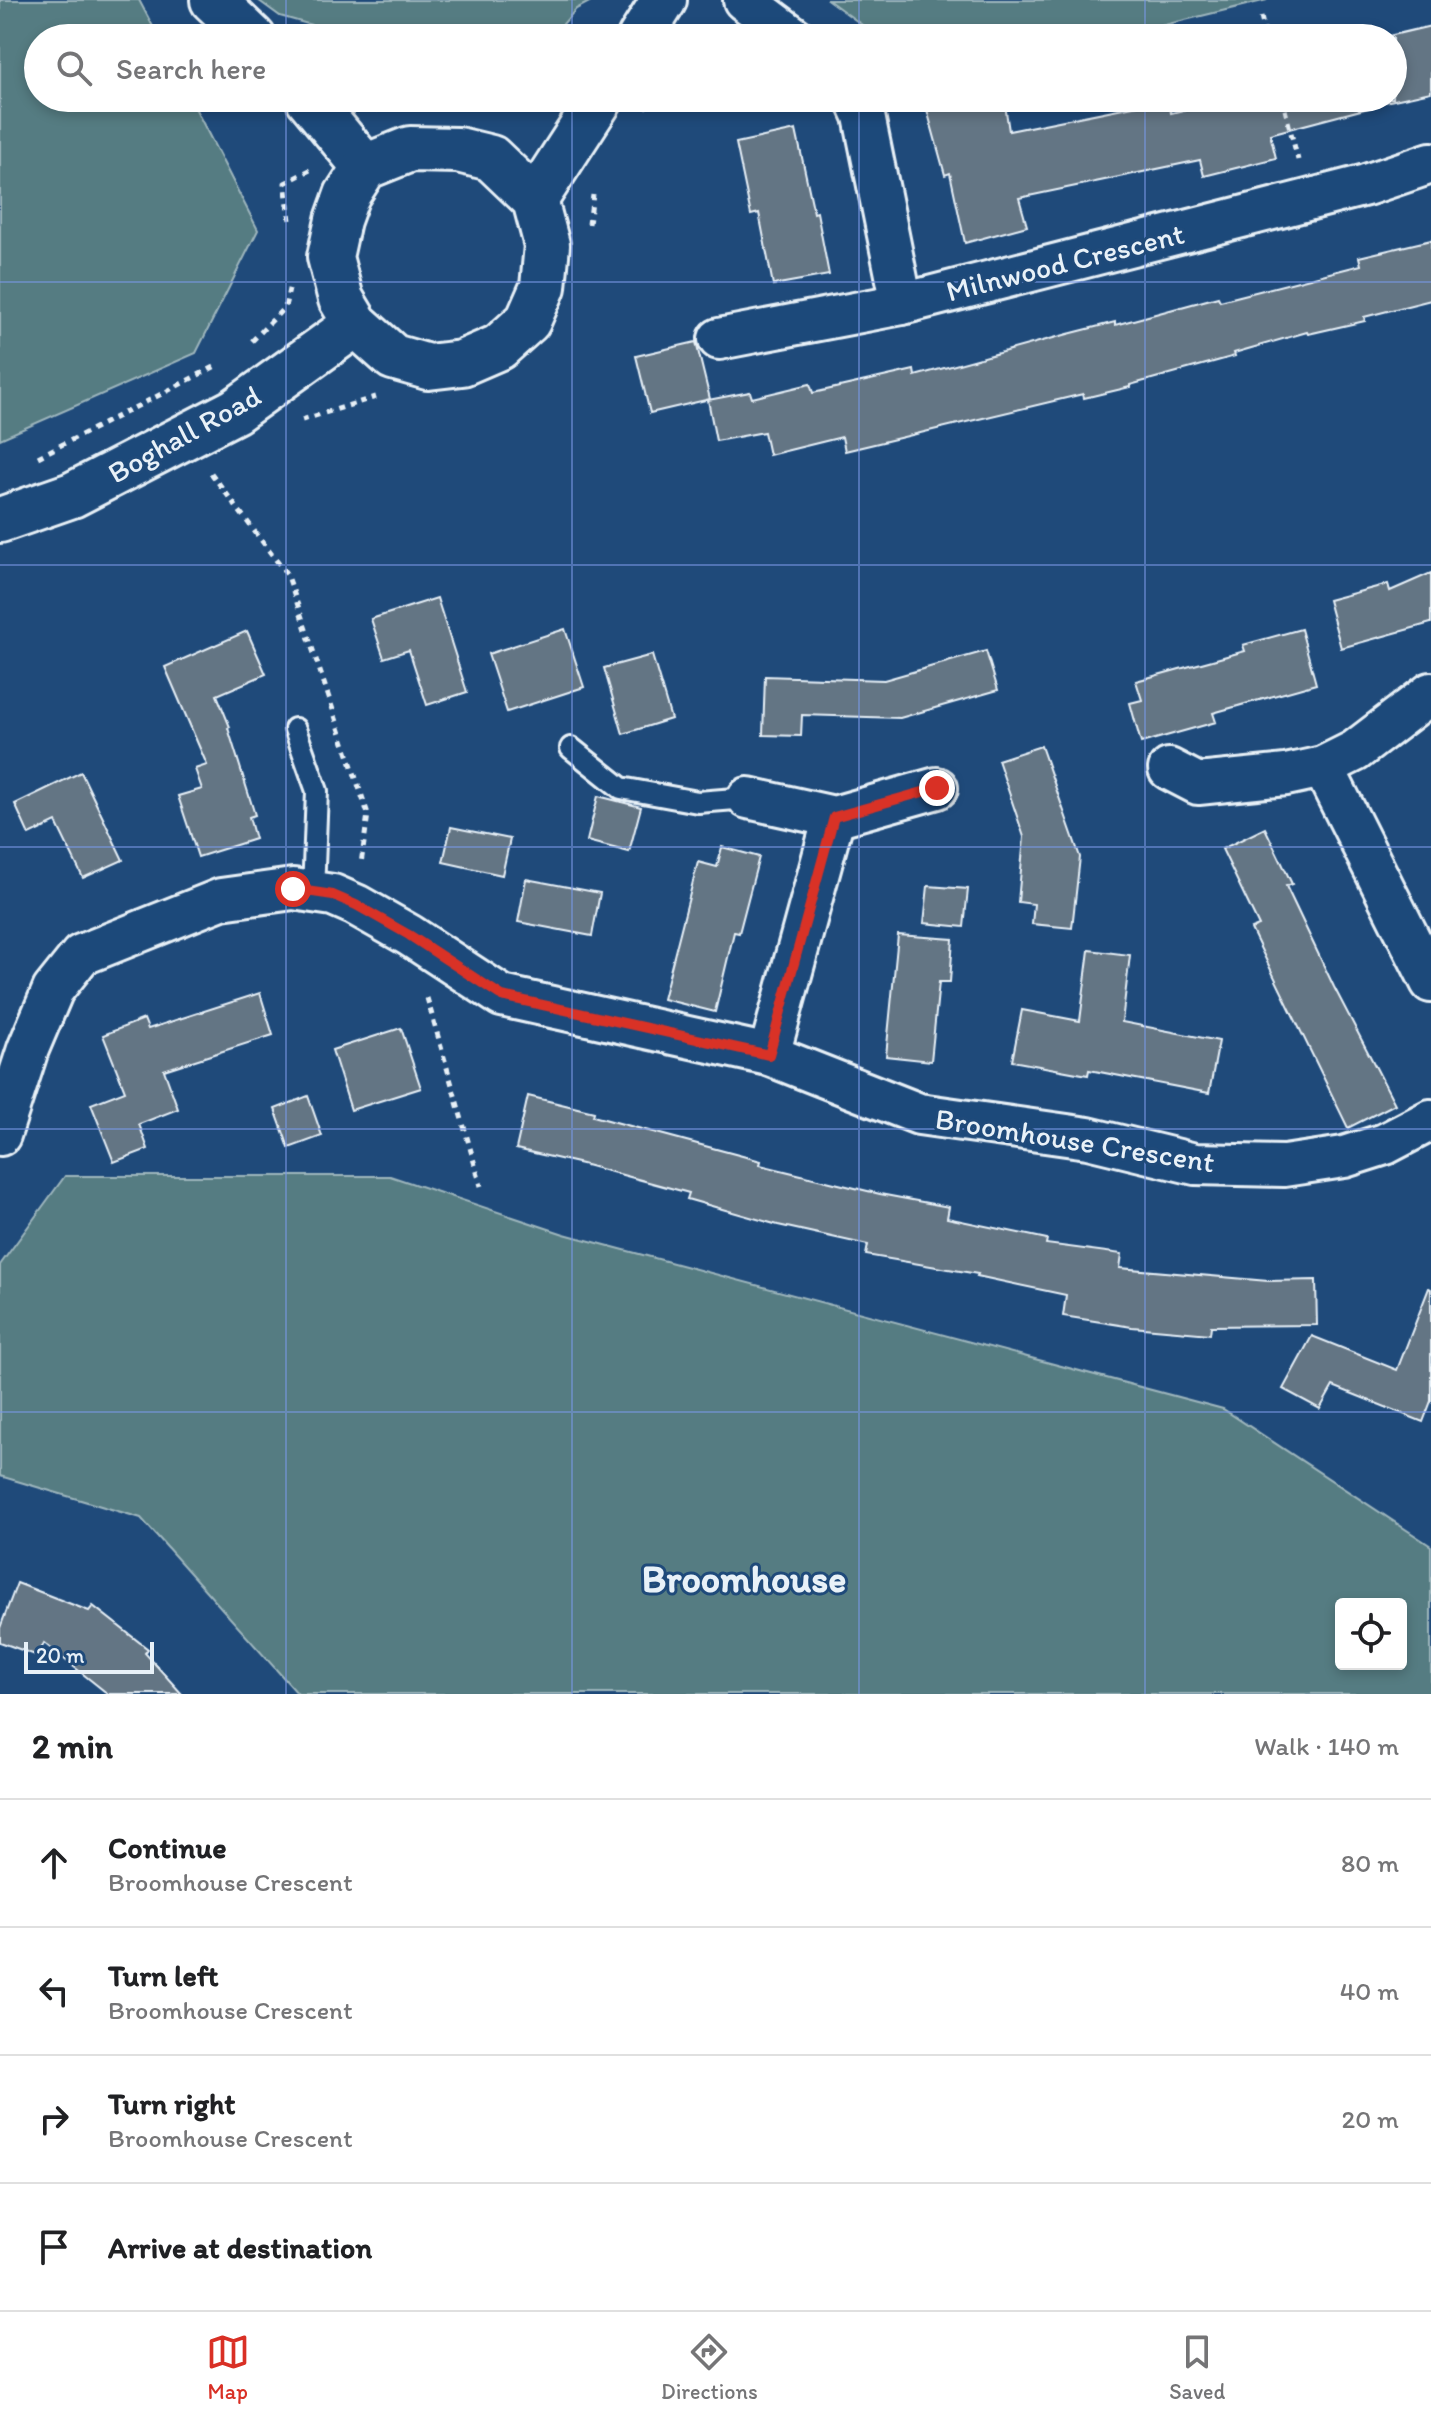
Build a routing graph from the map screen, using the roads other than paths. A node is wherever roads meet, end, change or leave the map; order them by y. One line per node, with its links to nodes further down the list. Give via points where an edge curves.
1 (213, 0): 4 (street)
2 (664, 0): 5 (street)
3 (744, 0): 6 (street)
4 (238, 24)
5 (649, 24)
6 (776, 24)
7 (319, 112): 10 (street)
8 (592, 112): 12 (street)
9 (862, 112): 13 (street, Milnwood Crescent)
10 (357, 158): 12 (street, via 410,149 458,150 491,158); 14 (street, via 330,257 341,299)
11 (1431, 163): 13 (street, Milnwood Crescent, via 1366,185)
12 (535, 200): 14 (street, via 547,245 543,287 528,321 499,347 462,363 428,367 393,357)
13 (902, 304): 15 (street)
14 (356, 324): 16 (street, Boghall Road, via 235,411 72,495)
15 (719, 339)
16 (0, 520)
17 (1431, 693): 20 (street, via 1355,751)
18 (295, 729): 25 (lane, via 317,791)
19 (571, 748): 23 (lane, via 621,788 698,802)
20 (1323, 767): 21 (street, via 1198,784); 26 (street)
21 (1169, 769)
22 (937, 788): 24 (street)
23 (748, 798): 24 (street)
24 (834, 817): 28 (street)
25 (313, 892): 27 (street, Broomhouse Crescent, via 293,889 221,899 81,955); 28 (street, Broomhouse Crescent, via 356,905 502,996)
26 (1431, 982)
27 (14, 1045): 30 (street, Broomhouse Crescent)
28 (769, 1055): 29 (street, Broomhouse Crescent, via 919,1114 1088,1138 1195,1164 1284,1166 1344,1157 1385,1144)
29 (1431, 1120)
30 (0, 1135)

